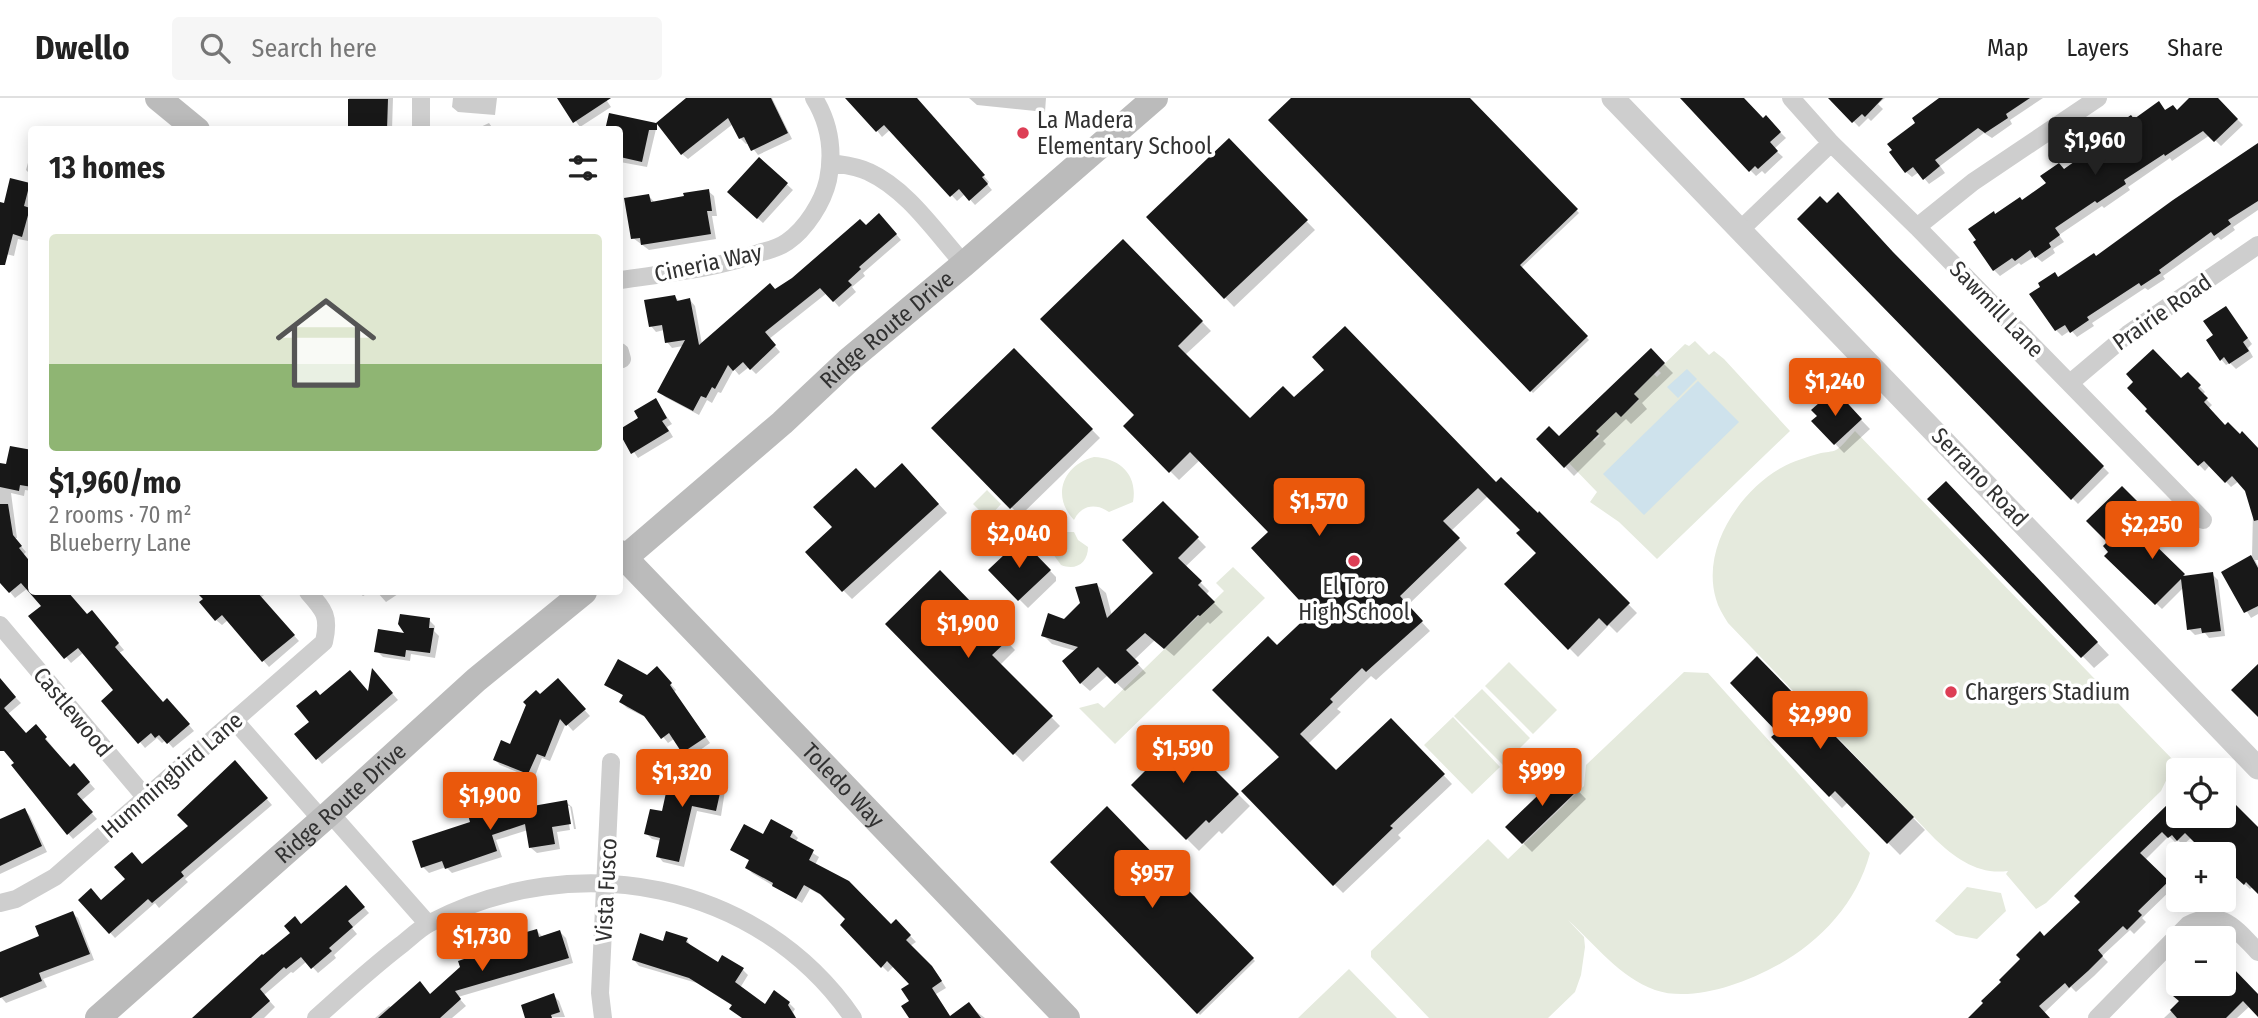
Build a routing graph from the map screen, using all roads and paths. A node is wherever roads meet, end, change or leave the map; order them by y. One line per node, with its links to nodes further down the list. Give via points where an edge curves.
1 (159, 98): 8 (main road)
2 (421, 98): 9 (street)
3 (814, 98): 11 (street, Cineria Way, via 827,122)
4 (1155, 98): 15 (main road, Ridge Route Drive)
5 (1612, 98): 13 (street, Serrano Road)
6 (1791, 98): 10 (street, Sawmill Lane)
7 (2098, 98): 12 (street, via 1973,182)
8 (192, 126)
9 (421, 126)
10 (1831, 144): 12 (street, Sawmill Lane); 13 (street)
11 (831, 163): 15 (street, via 857,167 883,180); 16 (street, Cineria Way, via 817,206 786,243 700,268)
12 (1917, 227): 17 (street, Sawmill Lane)
13 (1739, 231): 26 (street, Serrano Road)
14 (2258, 245): 17 (street, Prairie Road, via 2128,334)
15 (964, 264): 19 (main road, Ridge Route Drive)
16 (623, 280)
17 (2070, 383): 18 (street, Sawmill Lane)
18 (2203, 520)
19 (623, 556)
20 (623, 560): 37 (main road, Toledo Way)
21 (310, 595): 24 (street, Hummingbird Lane, via 326,614 324,642)
22 (580, 595): 28 (main road, Ridge Route Drive, via 476,680)
23 (0, 625): 27 (street, Castlewood)
24 (235, 722): 27 (street, Hummingbird Lane); 28 (street)
25 (611, 762): 29 (street, Vista Fusco)
26 (2258, 768)
27 (146, 798): 30 (street, Hummingbird Lane, via 55,877)
28 (326, 816): 31 (street); 33 (main road, Ridge Route Drive)
29 (606, 884): 31 (street, via 549,886 498,897); 35 (street, Vista Fusco, via 600,993); 36 (street, via 677,893 749,922 796,955 837,993)
30 (0, 903)
31 (428, 924): 34 (street)
32 (2258, 952): 38 (street, via 2220,919 2199,919)
33 (98, 1018)
34 (316, 1018)
35 (603, 1018)
36 (853, 1018)
37 (1067, 1018)
38 (2098, 1018)

